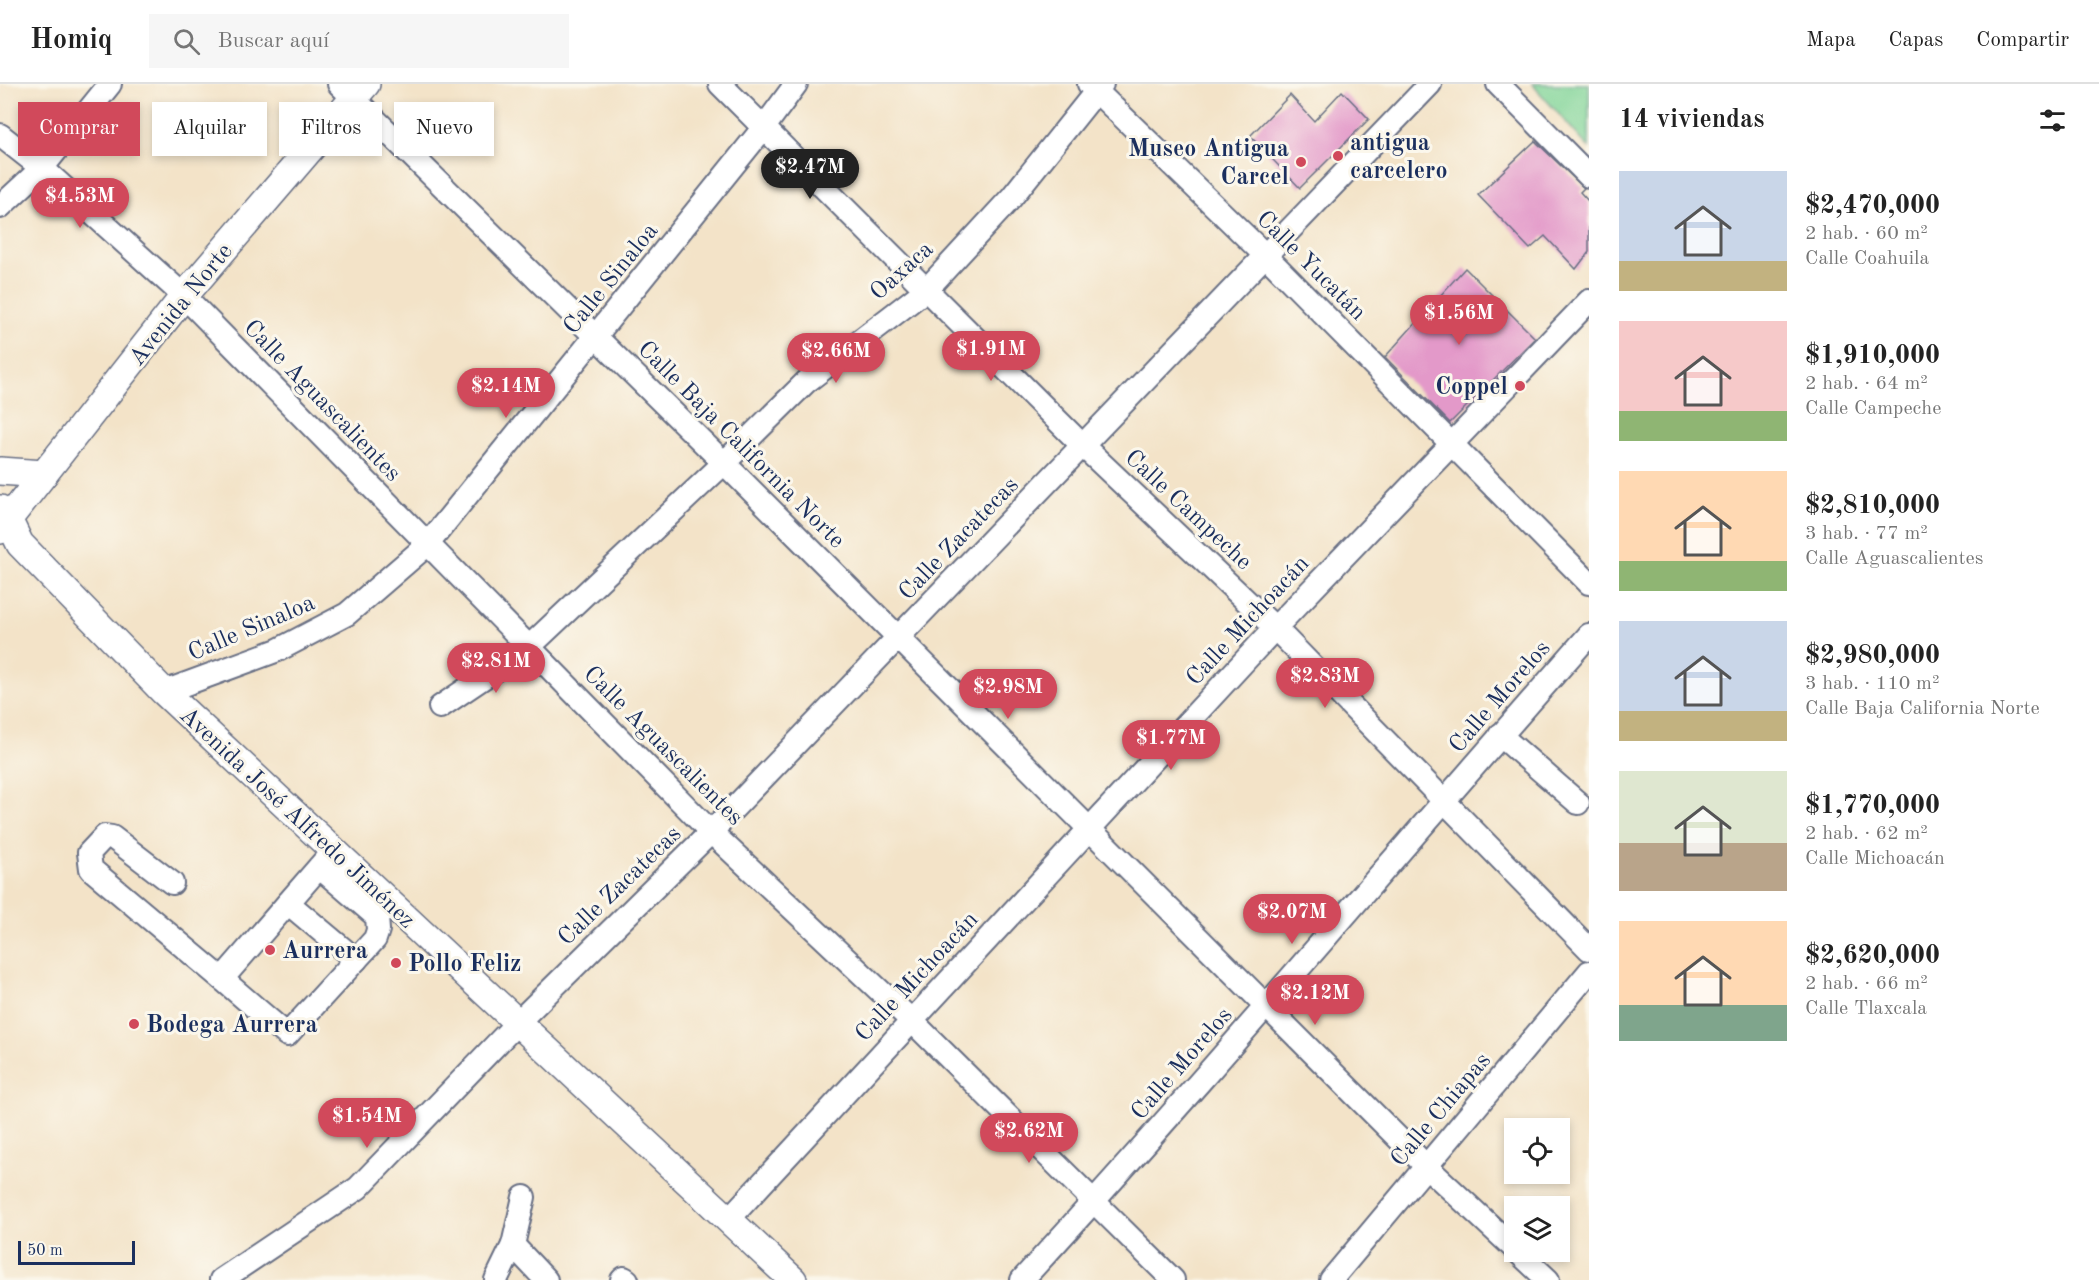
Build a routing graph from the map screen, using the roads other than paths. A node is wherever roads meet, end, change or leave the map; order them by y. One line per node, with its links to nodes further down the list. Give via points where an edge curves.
1 (110, 84): 10 (street)
2 (720, 84): 8 (street, Calle Campeche)
3 (796, 84): 8 (street, Calle Sinaloa)
4 (1430, 84): 13 (street, Calle Zacatecas)
5 (1498, 84): 11 (street)
6 (1095, 86): 13 (street, Calle Yucatán); 14 (street, Oaxaca, via 1011,198)
7 (353, 89): 15 (main road, Avenida Norte); 17 (street, Calle Baja California Norte)
8 (765, 126): 14 (street, Calle Campeche); 17 (street, Calle Sinaloa)
9 (0, 135): 10 (street, Calle Aguascalientes)
10 (42, 168): 12 (street); 15 (street, Calle Aguascalientes)
11 (1589, 176)
12 (0, 207)
13 (1264, 254): 18 (street, Calle Yucatán); 19 (street, Calle Zacatecas)
14 (927, 289): 19 (street, Calle Campeche); 20 (street, Oaxaca, via 806,382)
15 (184, 296): 22 (main road, Avenida Norte); 24 (street, Calle Aguascalientes)
16 (1589, 300): 18 (street, Calle Michoacán)
17 (597, 337): 20 (street, Calle Baja California Norte); 24 (street, Calle Sinaloa)
18 (1451, 445): 25 (street, Calle Yucatán); 26 (street, Calle Michoacán)
19 (1084, 447): 26 (street, Calle Campeche); 28 (street, Calle Zacatecas)
20 (724, 463): 28 (street, Calle Baja California Norte); 29 (street, Oaxaca)
21 (0, 471): 22 (main road)
22 (44, 474): 23 (main road, Avenida Norte)
23 (6, 528): 30 (main road, Avenida José Alfredo Jiménez)
24 (427, 545): 29 (street, Calle Aguascalientes); 30 (street, Calle Sinaloa, via 347,614 278,650)
25 (1589, 583)
26 (1275, 628): 33 (street, Calle Campeche); 35 (street, Calle Michoacán)
27 (1589, 635): 32 (street, Calle Morelos)
28 (898, 638): 35 (street, Calle Baja California Norte); 36 (street, Calle Zacatecas)
29 (529, 647): 31 (street, Oaxaca); 36 (street, Calle Aguascalientes)
30 (164, 692): 37 (main road, Avenida José Alfredo Jiménez)
31 (440, 707)
32 (1500, 735): 33 (street, Calle Morelos); 34 (street)
33 (1442, 801): 40 (street, Calle Campeche); 44 (street, Calle Morelos)
34 (1578, 803)
35 (1088, 831): 44 (street, Calle Baja California Norte); 45 (street, Calle Michoacán)
36 (711, 832): 45 (street, Calle Aguascalientes); 46 (street, Calle Zacatecas)
37 (326, 859): 39 (street); 41 (street, via 377,917 375,939); 46 (main road, Avenida José Alfredo Jiménez)
38 (172, 883): 43 (street, via 112,837 105,836 89,853 91,869)
39 (288, 903): 41 (street); 43 (street)
40 (1589, 949)
41 (356, 960): 43 (street, via 287,1035)
42 (1589, 972): 47 (street, Calle Chiapas)
43 (222, 979)
44 (1267, 1006): 47 (street, Calle Baja California Norte); 49 (street, Calle Morelos)
45 (912, 1021): 49 (street, Calle Aguascalientes); 50 (street, Calle Michoacán)
46 (517, 1023): 50 (main road, Avenida José Alfredo Jiménez); 54 (street, Calle Zacatecas, via 358,1188)
47 (1427, 1167): 51 (street, Calle Baja California Norte); 62 (street, Calle Chiapas)
48 (524, 1197): 52 (street)
49 (1095, 1201): 60 (street, Calle Morelos); 61 (street, Calle Aguascalientes)
50 (729, 1219): 59 (main road, Avenida José Alfredo Jiménez)
51 (1504, 1239)
52 (513, 1245): 55 (street); 56 (street)
53 (1529, 1262): 63 (street, Calle Baja California Norte)
54 (221, 1280)
55 (496, 1280)
56 (546, 1280)
57 (622, 1280): 58 (street)
58 (627, 1280)
59 (793, 1280)
60 (1023, 1280)
61 (1173, 1280)
62 (1331, 1280)
63 (1548, 1280)

